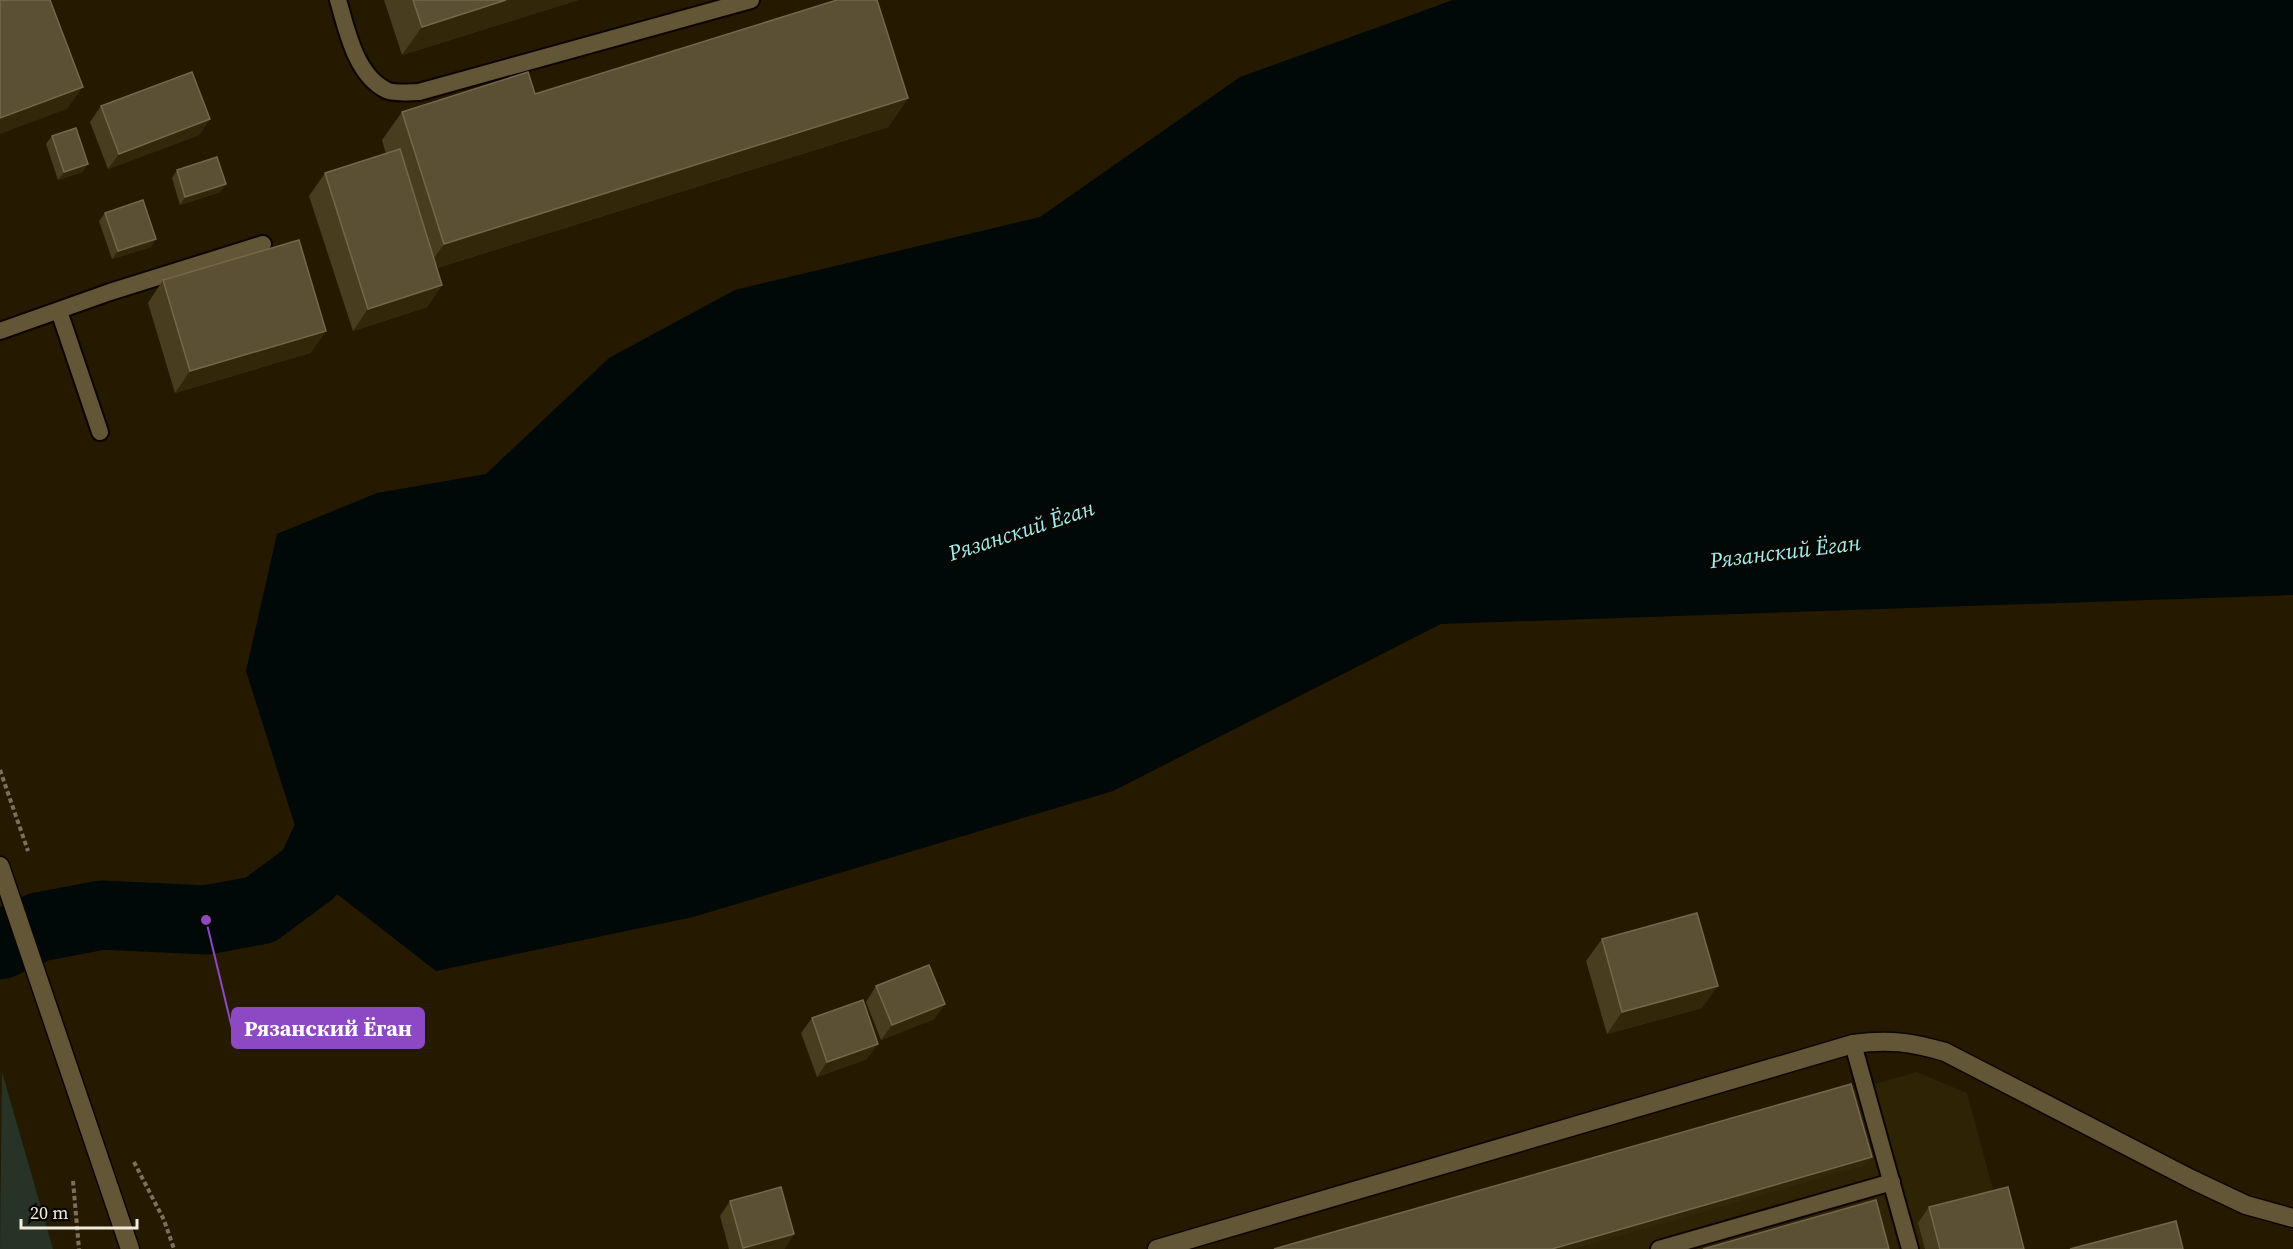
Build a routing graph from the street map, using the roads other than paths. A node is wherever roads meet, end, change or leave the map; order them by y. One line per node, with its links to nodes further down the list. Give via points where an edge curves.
1 (338, 0): 2 (lane, via 365,72 387,90 419,92)
2 (751, 0)
3 (263, 244): 4 (lane)
4 (59, 311): 5 (lane); 6 (lane)
5 (0, 331)
6 (100, 432)
7 (0, 866): 11 (street)
8 (1853, 1044): 9 (lane); 10 (street, via 1915,1043 1945,1052 2191,1179 2246,1205); 12 (street)
9 (1892, 1182): 13 (lane); 14 (lane)
10 (2293, 1218)
11 (130, 1249)
12 (1157, 1249)
13 (1659, 1249)
14 (1910, 1249)

